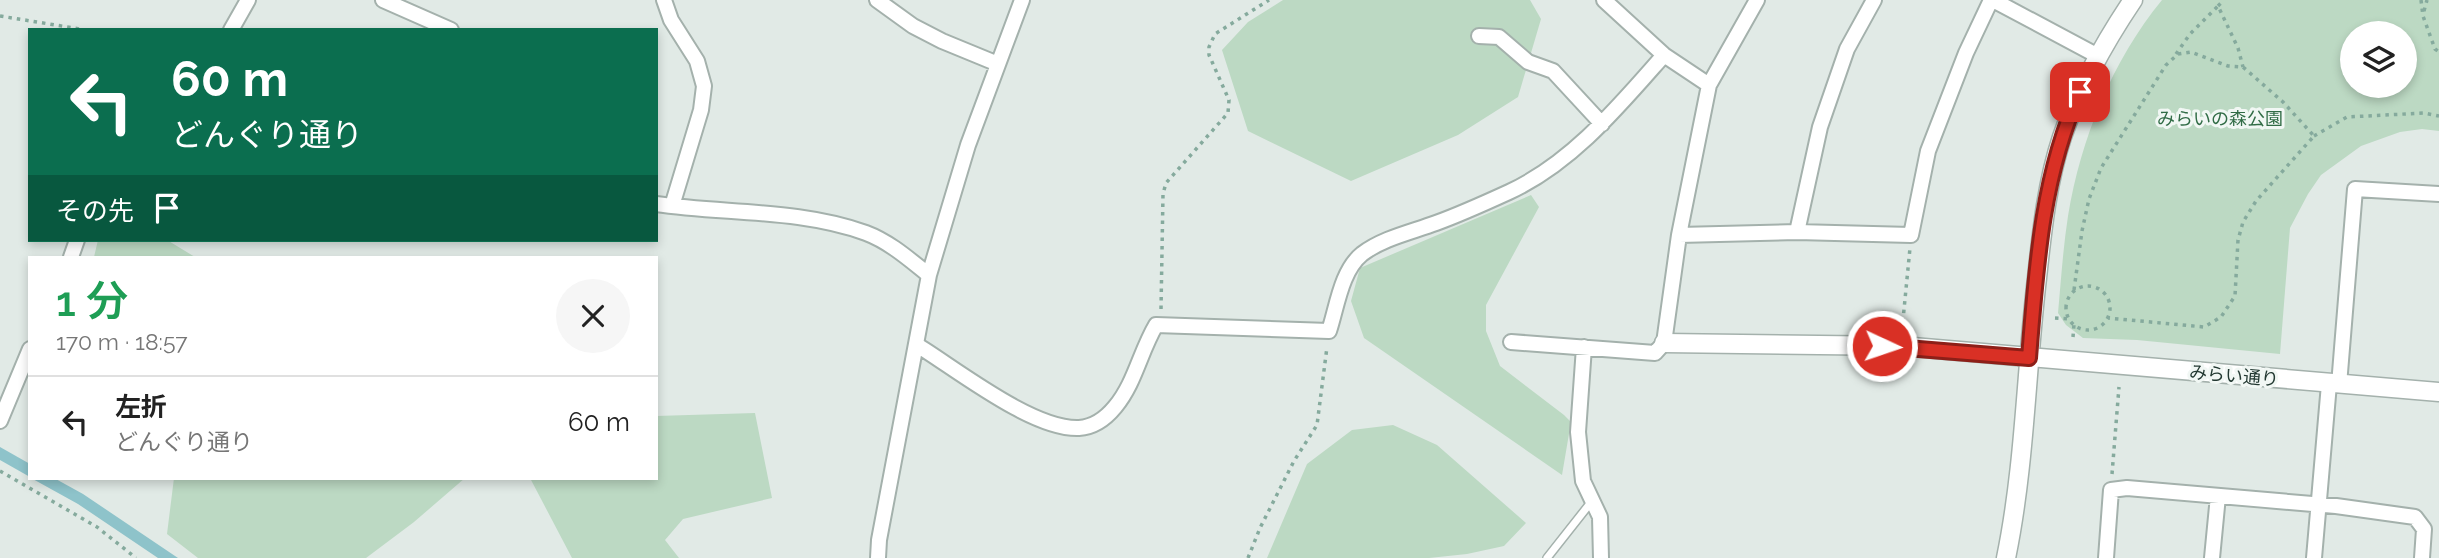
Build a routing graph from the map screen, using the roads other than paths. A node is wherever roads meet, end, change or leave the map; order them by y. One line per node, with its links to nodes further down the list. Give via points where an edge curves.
1 (248, 0): 11 (street)
2 (383, 0): 12 (street)
3 (664, 0): 21 (street, via 697,61 704,86)
4 (877, 0): 16 (street, via 922,31)
5 (1022, 0): 16 (street)
6 (1604, 0): 14 (street)
7 (1757, 0): 17 (street)
8 (1874, 0): 22 (street, via 1847,49 1820,127)
9 (1992, 0): 15 (street); 22 (street, via 1928,151 1911,235)
10 (2133, 0): 15 (street)
11 (232, 28)
12 (447, 28)
13 (1479, 36): 18 (street, via 1499,37 1528,62 1553,71)
14 (1664, 55): 17 (street); 18 (street)
15 (2098, 56): 30 (street, via 2073,107 2053,169)
16 (998, 64): 24 (street)
17 (1709, 85): 23 (street)
18 (1602, 124): 27 (street, via 1513,190 1362,255 1349,268 1329,331 1156,325 1129,386 1099,423 1079,428 1024,413)
19 (2439, 194): 31 (street, via 2355,189)
20 (658, 204): 21 (street)
21 (672, 206): 24 (street, via 811,220 867,234 901,252)
22 (1797, 232): 23 (street)
23 (1679, 235): 26 (street)
24 (929, 275): 27 (street)
25 (1511, 342): 28 (street)
26 (1664, 343): 28 (street, via 1655,353); 30 (street, みらい通り, via 1901,346)
27 (917, 345): 37 (street)
28 (1584, 347): 35 (street, via 1578,432 1583,481)
29 (28, 354): 33 (street)
30 (2029, 358): 31 (street, みらい通り); 40 (street, via 2018,489)
31 (2334, 384): 32 (street, みらい通り); 36 (street)
32 (2439, 392)
33 (0, 421)
34 (2218, 496): 36 (street); 41 (street, via 2111,490); 42 (street)
35 (1592, 501): 38 (lane); 39 (street, via 1600,517)
36 (2318, 505): 43 (street); 44 (street, via 2415,517 2424,529)
37 (878, 558)
38 (1547, 558)
39 (1601, 558)
40 (2006, 558)
41 (2106, 558)
42 (2212, 558)
43 (2314, 558)
44 (2421, 558)

